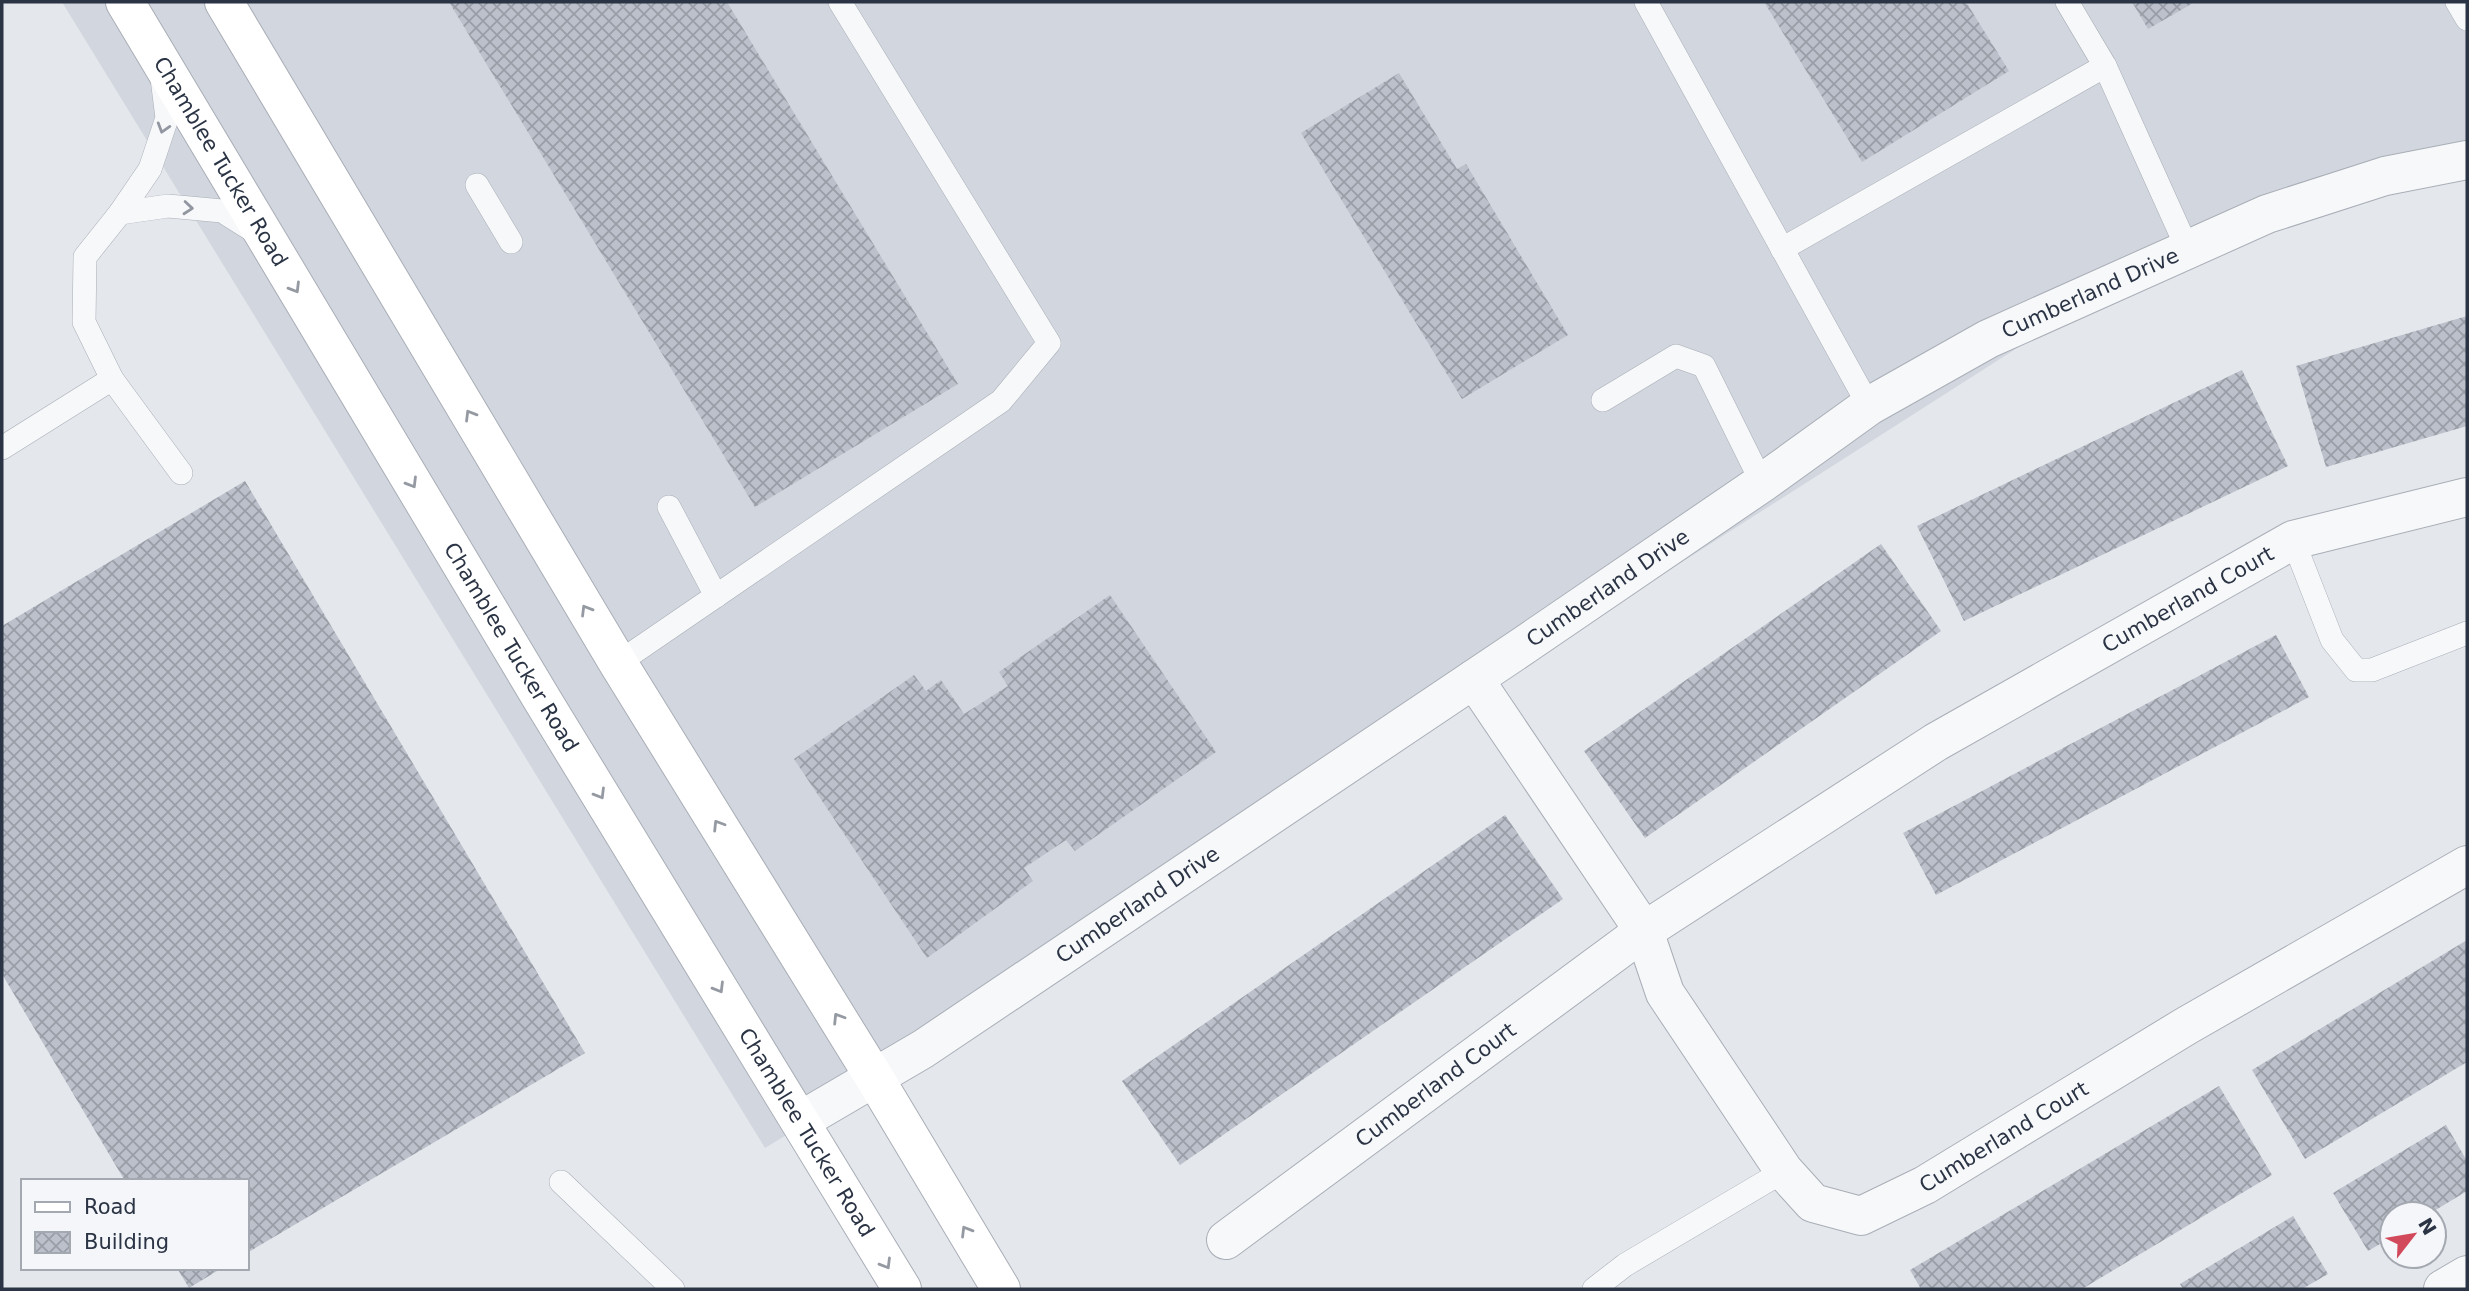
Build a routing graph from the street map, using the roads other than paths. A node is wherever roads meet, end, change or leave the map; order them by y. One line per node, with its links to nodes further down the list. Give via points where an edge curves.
1 (125, 2): 8 (main road, Chamblee Tucker Road)
2 (224, 2): 28 (main road, one-way to 2)
3 (840, 2): 26 (lane, via 1049,343 1001,401)
4 (1646, 2): 15 (lane)
5 (2067, 2): 9 (lane)
6 (2457, 2): 7 (lane)
7 (2467, 19)
8 (160, 61): 12 (lane, one-way to 12, via 167,118 150,169); 13 (main road, Chamblee Tucker Road)
9 (2105, 66): 15 (lane); 16 (lane)
10 (2467, 160): 16 (street, Cumberland Drive, via 2385,176 2267,214)
11 (477, 185): 14 (lane)
12 (120, 213): 13 (lane, one-way to 13, via 168,206 222,211); 17 (lane, via 85,257 84,322)
13 (266, 238): 33 (main road, Chamblee Tucker Road, one-way to 33)
14 (511, 242)
15 (1782, 249): 19 (lane)
16 (2188, 250): 19 (street, Cumberland Drive, via 1988,340)
17 (112, 379): 20 (lane); 21 (lane)
18 (1603, 400): 22 (lane, via 1676,356 1704,366)
19 (1869, 406): 22 (street, Cumberland Drive)
20 (2, 448)
21 (181, 473)
22 (1762, 483): 29 (street, Cumberland Drive)
23 (2467, 497): 25 (street, Cumberland Court)
24 (669, 507): 26 (lane)
25 (2293, 540): 27 (lane, via 2332,640 2356,670 2372,670); 31 (street, Cumberland Court, via 1936,742)
26 (716, 596): 28 (lane)
27 (2467, 633)
28 (618, 663): 32 (main road, one-way to 28)
29 (1474, 679): 31 (street, Cumberland Court); 32 (street, Cumberland Drive, via 923,1049)
30 (2467, 865): 34 (street, Cumberland Court, via 2186,1026 1925,1185 1861,1216 1812,1203)
31 (1644, 931): 34 (street, Cumberland Court, via 1664,993); 36 (street, Cumberland Court)
32 (874, 1077): 33 (street, Cumberland Drive); 40 (main road, one-way to 32)
33 (800, 1121): 39 (main road, Chamblee Tucker Road, one-way to 39)
34 (1784, 1171): 41 (lane, via 1625,1265)
35 (561, 1182): 38 (lane)
36 (1226, 1240)
37 (2467, 1275): 42 (street)
38 (673, 1289)
39 (902, 1289)
40 (1001, 1289)
41 (1594, 1289)
42 (2443, 1289)

